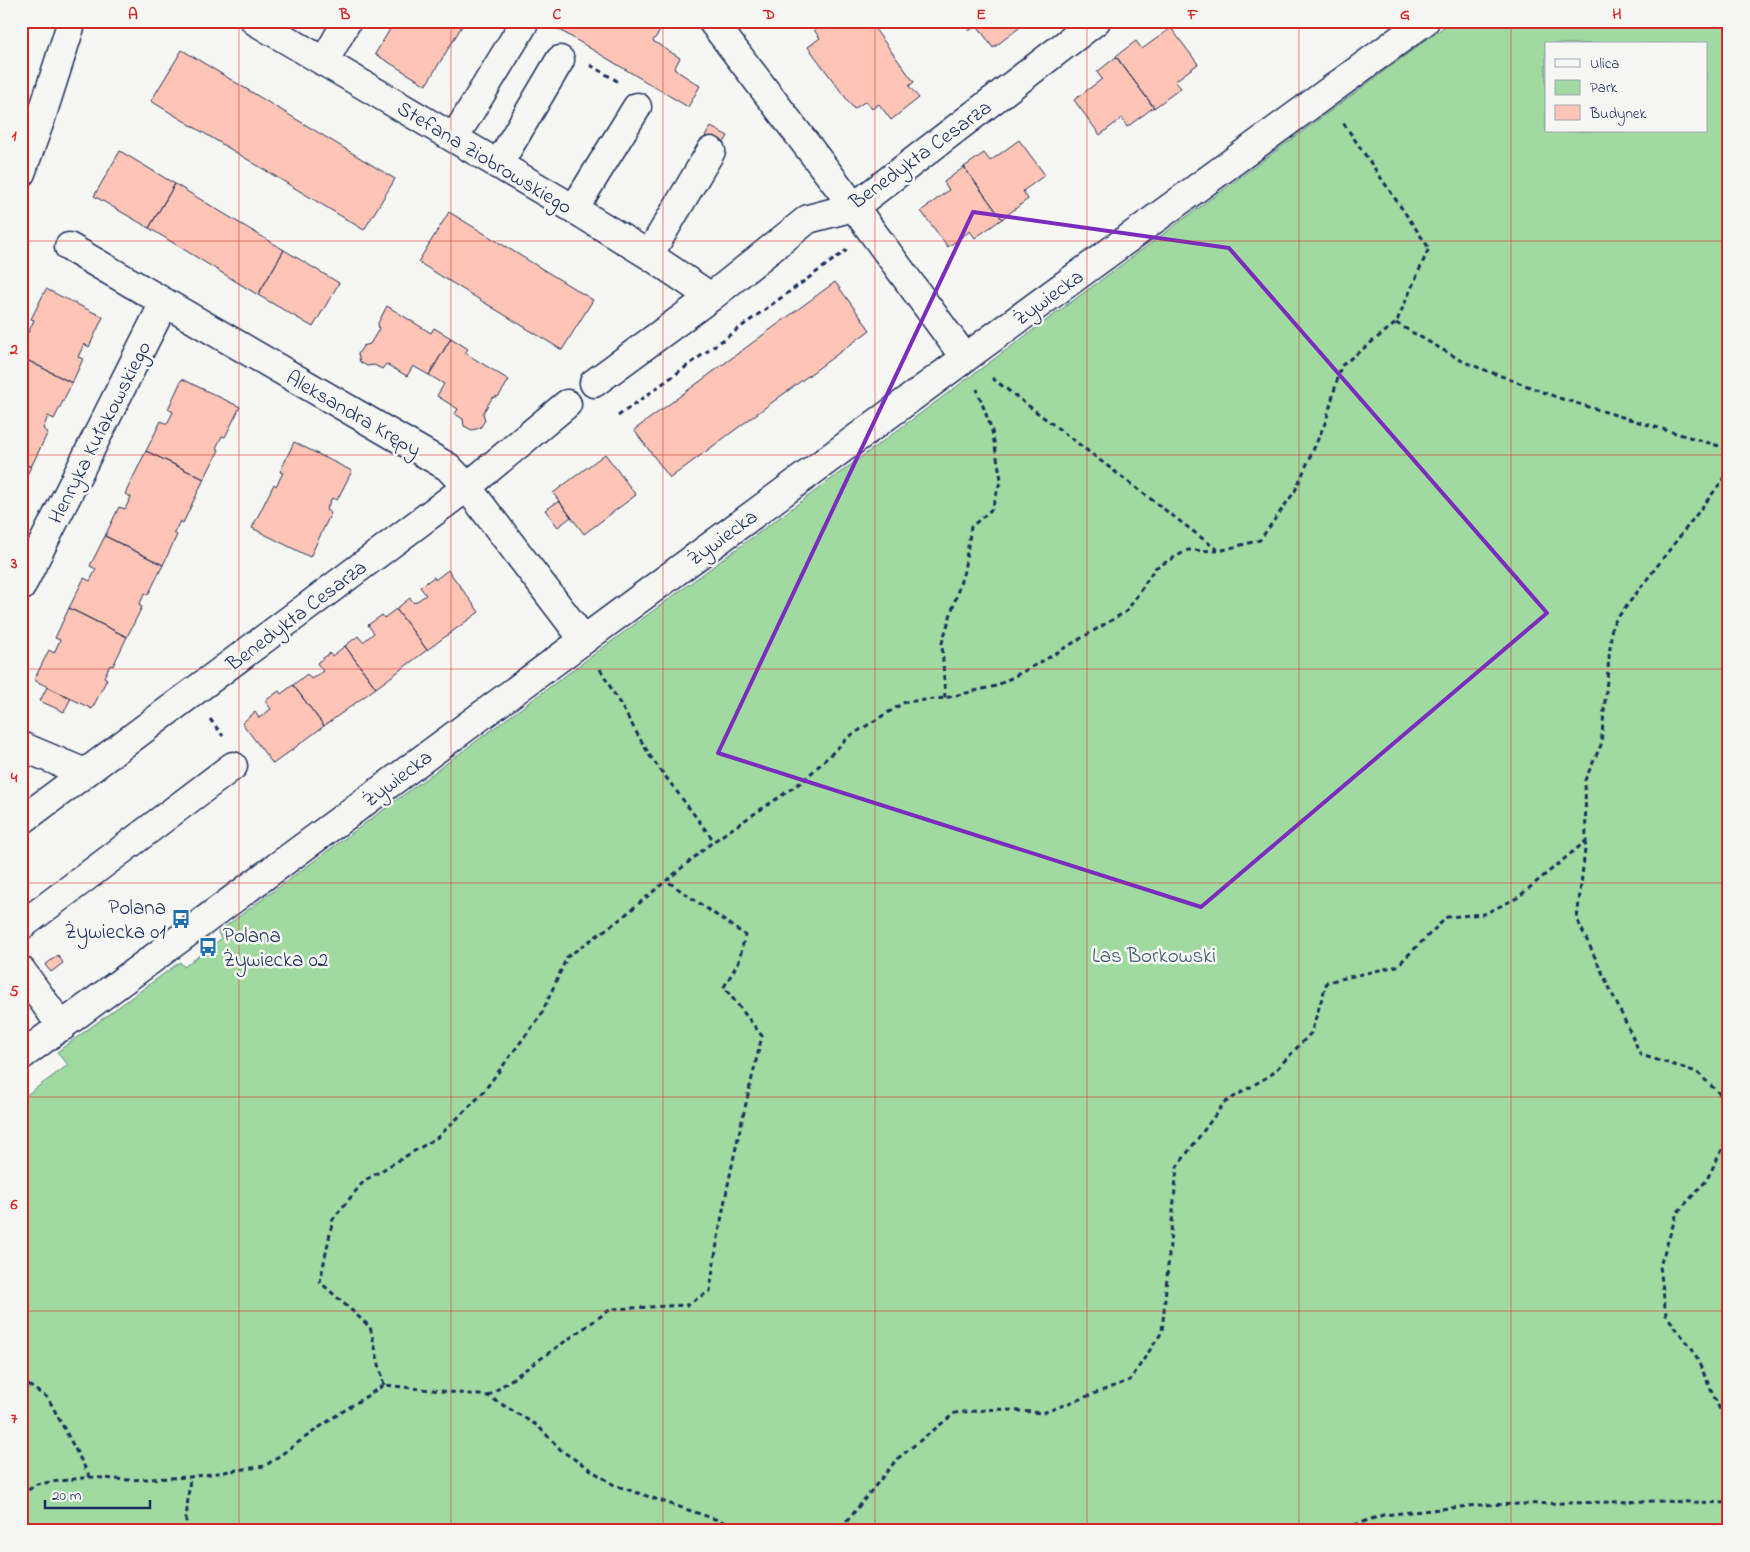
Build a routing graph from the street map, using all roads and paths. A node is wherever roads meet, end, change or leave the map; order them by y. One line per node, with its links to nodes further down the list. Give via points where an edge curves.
1 (72, 21): 17 (street)
2 (255, 21): 9 (street, Stefana Ziobrowskiego)
3 (347, 21): 9 (street)
4 (712, 21): 18 (street)
5 (1096, 21): 18 (street, Benedykta Cesarza)
6 (1425, 21): 12 (street, Żywiecka)
7 (523, 25): 14 (street)
8 (560, 60): 16 (street)
9 (324, 62): 14 (street, Stefana Ziobrowskiego)
10 (589, 64): 11 (path)
11 (622, 84)
12 (1325, 96): 25 (path, via 1429,248); 26 (street, Żywiecka)
13 (637, 107): 19 (street)
14 (454, 138): 16 (street, Stefana Ziobrowskiego)
15 (711, 150): 22 (street)
16 (498, 165): 19 (street, Stefana Ziobrowskiego)
17 (21, 173)
18 (854, 207): 23 (street, Benedykta Cesarza, via 808,219); 26 (street)
19 (574, 209): 22 (street, Stefana Ziobrowskiego)
20 (853, 245): 29 (path)
21 (70, 247): 24 (street, Aleksandra Krępy)
22 (649, 255): 23 (street, Stefana Ziobrowskiego)
23 (711, 297): 27 (street, Benedykta Cesarza)
24 (164, 303): 32 (street, Aleksandra Krępy, via 448,467); 34 (street, Henryka Kułakowskiego)
25 (1396, 323): 30 (path, via 1464,362 1558,398); 33 (path, via 1341,366 1326,421 1295,491 1260,540)
26 (965, 358): 33 (path); 35 (street, Żywiecka); 37 (path, via 992,431 1002,479 992,509 970,527 964,571 942,643)
27 (594, 384)
28 (567, 404): 32 (street, Benedykta Cesarza)
29 (618, 416)
30 (1729, 449)
31 (1729, 472): 43 (path, via 1612,625 1601,745 1585,780)
32 (467, 487): 35 (street, Aleksandra Krępy); 36 (street, Benedykta Cesarza)
33 (1219, 551): 37 (path, via 1188,550 1155,568 1127,610 1118,616 996,686)
34 (21, 587)
35 (584, 640): 42 (path, via 650,756); 47 (street, Żywiecka)
36 (191, 694): 39 (path, via 238,757); 40 (street, Benedykta Cesarza)
37 (945, 698): 42 (path, via 905,702 850,736 803,781)
38 (21, 746): 40 (street)
39 (233, 766): 45 (street)
40 (85, 773): 41 (street, Benedykta Cesarza)
41 (21, 821)
42 (714, 841): 44 (path)
43 (1586, 841): 52 (path, via 1577,919 1641,1055 1697,1072 1726,1100 1726,1142 1706,1181 1677,1213 1660,1266 1666,1315 1694,1352); 59 (path, via 1517,898 1484,914 1446,917 1397,966 1327,982 1311,1032 1272,1074 1224,1103 1177,1167 1162,1332 1130,1380 1042,1413 996,1409 955,1413 897,1459 847,1521)
44 (667, 881): 50 (path, via 567,957 541,1015 481,1095 438,1137 364,1181 333,1219 320,1282 370,1327); 51 (path, via 745,935 739,960 724,987 762,1036 716,1243 710,1291 687,1305 612,1309)
45 (21, 926)
46 (21, 970): 47 (street)
47 (62, 1027): 48 (street, Żywiecka)
48 (21, 1056)
49 (21, 1380): 53 (path, via 48,1398)
50 (384, 1386): 51 (path); 54 (path, via 265,1466)
51 (488, 1396): 58 (path, via 538,1426 562,1451 614,1485 724,1522)
52 (1729, 1430)
53 (90, 1477): 54 (path, via 129,1480); 55 (path, via 37,1484)
54 (190, 1477): 57 (path)
55 (21, 1495)
56 (1729, 1503): 60 (path, via 1655,1501 1479,1505 1383,1515)
57 (186, 1531)
58 (737, 1531)
59 (846, 1531)
60 (1337, 1531)

